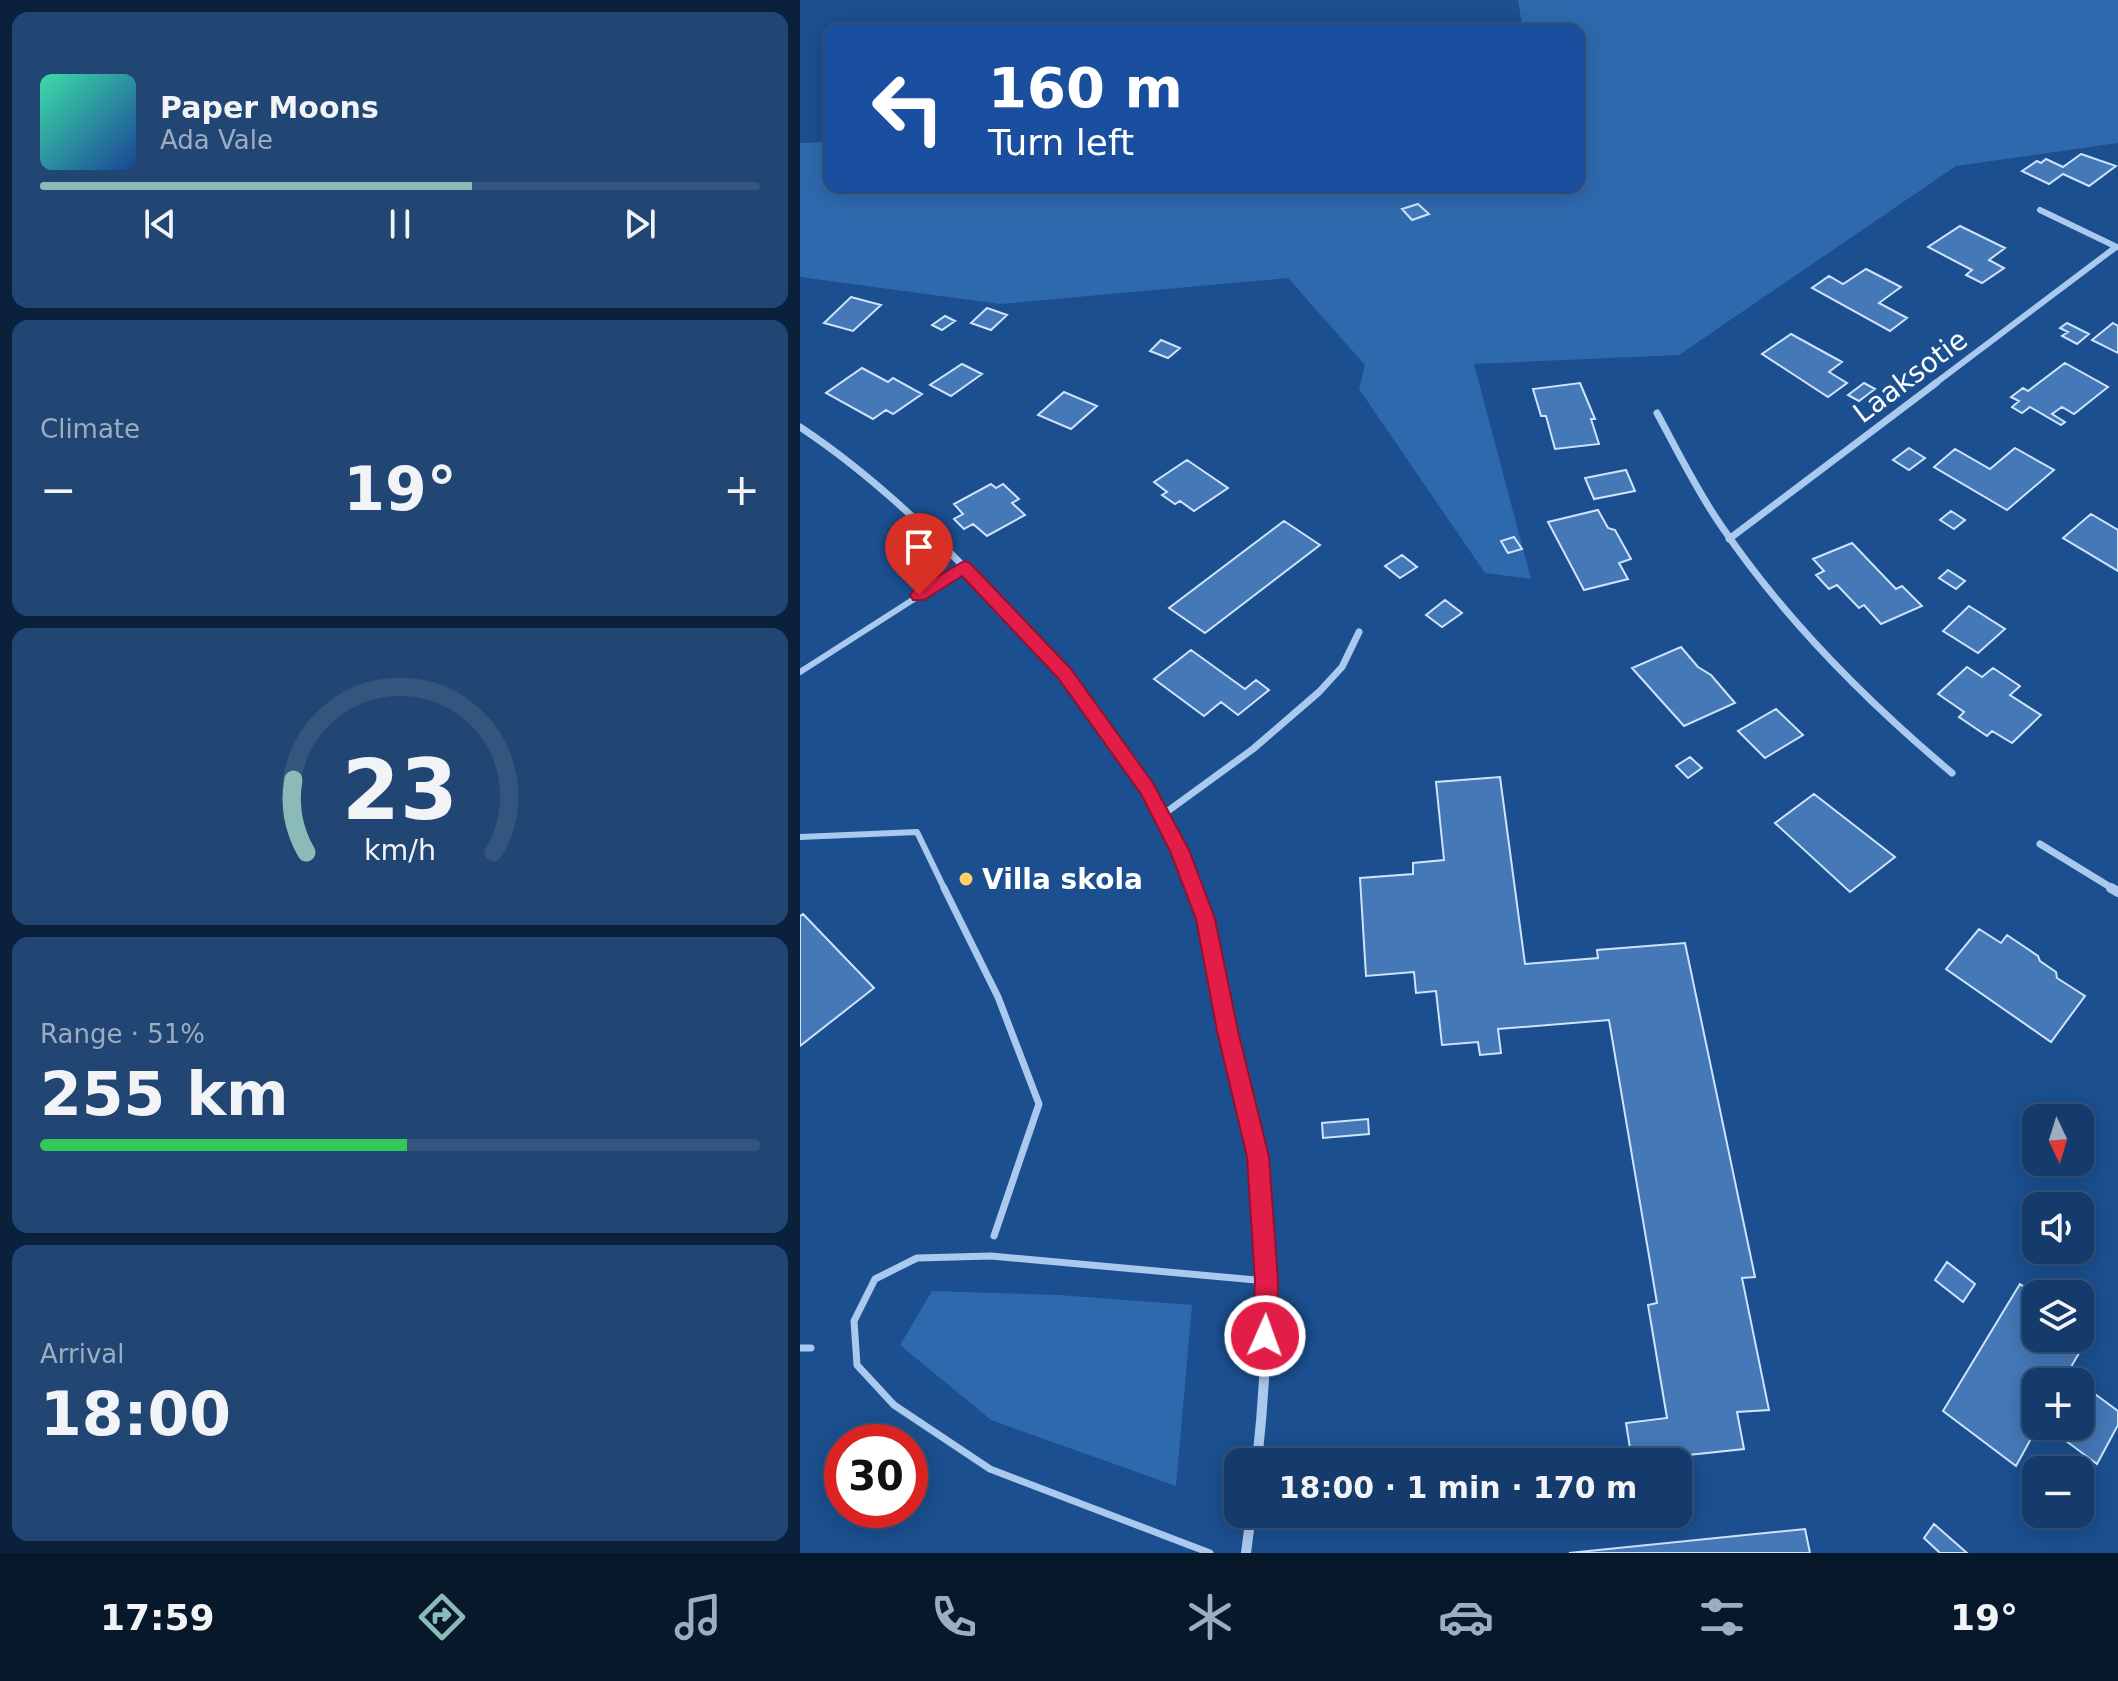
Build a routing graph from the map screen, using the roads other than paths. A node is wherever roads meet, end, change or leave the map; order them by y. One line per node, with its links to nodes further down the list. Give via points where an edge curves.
1 (2040, 210): 2 (street, Laaksotie)
2 (2117, 247): 5 (street, Laaksotie)
3 (1657, 413): 5 (street)
4 (800, 427): 6 (street, via 845,457)
5 (1729, 539): 9 (street, via 1860,693)
6 (964, 567): 8 (lane); 10 (street, via 1064,673 1147,788)
7 (1359, 632): 10 (street, via 1342,667 1319,692 1253,749)
8 (800, 672)
9 (1952, 773)
10 (1161, 816): 15 (street, via 1206,919 1258,1157)
11 (800, 837): 14 (lane, via 917,832 984,969 1039,1104)
12 (2040, 844): 13 (street)
13 (2118, 892)
14 (994, 1236)
15 (1267, 1281): 18 (street); 20 (lane, via 991,1256 917,1258 875,1279 854,1321 857,1365 894,1405 990,1469)
16 (800, 1348): 17 (lane)
17 (811, 1348)
18 (1259, 1448)
19 (1249, 1528): 21 (street)
20 (1210, 1553)
21 (1246, 1553)

